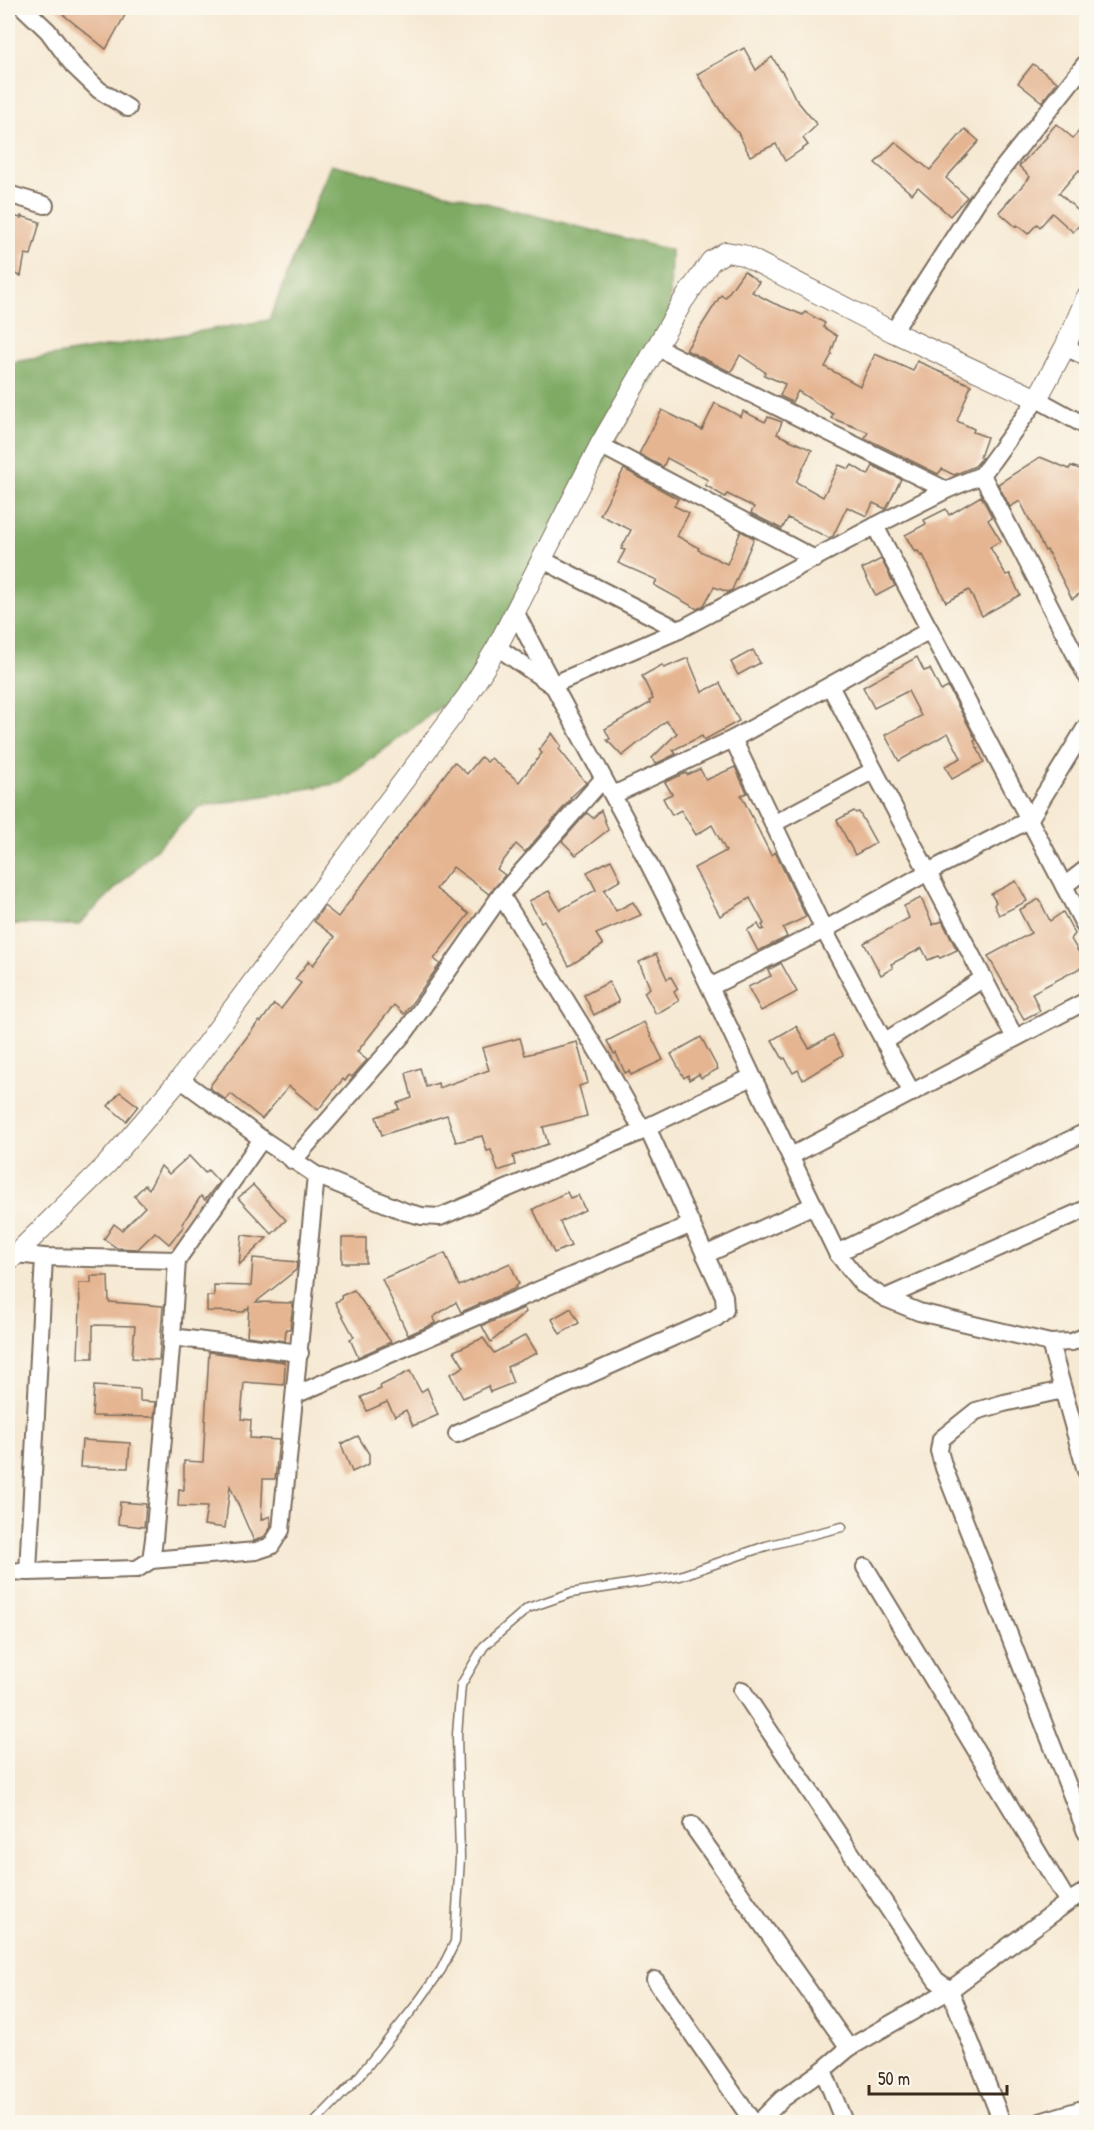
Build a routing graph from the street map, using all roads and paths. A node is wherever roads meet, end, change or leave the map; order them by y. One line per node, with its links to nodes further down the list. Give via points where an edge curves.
1 (24, 8): 3 (street, via 99,90)
2 (1086, 63): 7 (street, via 980,197)
3 (128, 108)
4 (8, 194): 5 (street)
5 (45, 205)
6 (1086, 298): 8 (street)
7 (893, 332): 9 (street, via 743,255 726,252 711,261); 11 (street)
8 (1065, 347): 10 (street); 11 (street)
9 (656, 348): 13 (street); 15 (street)
10 (1086, 357)
11 (1037, 399): 12 (street); 14 (street)
12 (1084, 427)
13 (600, 445): 17 (street); 18 (street)
14 (982, 475): 15 (street); 23 (street)
15 (946, 490): 16 (street)
16 (875, 526): 18 (street); 21 (street)
17 (541, 559): 19 (street); 20 (street)
18 (815, 559): 20 (street)
19 (515, 611): 22 (street); 24 (street)
20 (679, 630): 24 (street)
21 (930, 630): 25 (street); 31 (street)
22 (497, 647): 24 (street); 45 (street, via 468,695)
23 (1086, 675)
24 (552, 685): 29 (street)
25 (830, 686): 27 (street); 28 (street)
26 (1086, 727): 31 (street)
27 (733, 739): 30 (street); 32 (street)
28 (874, 770): 32 (street); 34 (street)
29 (603, 779): 30 (street); 36 (street)
30 (613, 795): 40 (street)
31 (1029, 820): 34 (street); 35 (street)
32 (774, 824): 38 (street)
33 (1086, 869): 35 (street)
34 (928, 872): 38 (street); 39 (street)
35 (1064, 886): 37 (street)
36 (501, 895): 47 (street); 51 (street, via 406,1031)
37 (1086, 928)
38 (824, 930): 40 (street); 43 (street)
39 (984, 978): 42 (street); 43 (street)
40 (710, 987): 44 (street)
41 (1086, 1001): 42 (street)
42 (1015, 1038): 46 (street)
43 (884, 1042): 46 (street)
44 (752, 1077): 47 (street); 50 (street)
45 (180, 1079): 49 (street); 59 (street, via 107,1164)
46 (912, 1093): 50 (street)
47 (645, 1129): 52 (street, via 440,1217 406,1212); 55 (street)
48 (1086, 1132): 56 (street)
49 (262, 1139): 51 (street); 60 (street)
50 (791, 1156): 53 (street)
51 (293, 1161): 52 (street)
52 (316, 1175): 65 (street)
53 (814, 1205): 56 (street); 57 (street)
54 (1086, 1209): 61 (street)
55 (692, 1224): 57 (street); 67 (street)
56 (837, 1253): 61 (street, via 862,1284)
57 (705, 1255): 68 (street, via 724,1296 724,1310 716,1318)
58 (44, 1257): 59 (street); 60 (street); 74 (street)
59 (12, 1258)
60 (177, 1260): 63 (street)
61 (885, 1298): 64 (street, via 919,1312)
62 (1086, 1336): 64 (street, via 1072,1342)
63 (172, 1337): 65 (street); 71 (street)
64 (1050, 1343): 66 (street)
65 (300, 1353): 67 (street)
66 (1064, 1390): 69 (street); 77 (street, via 976,1411 952,1428 939,1446 944,1468)
67 (295, 1395): 71 (street, via 282,1530 271,1546 256,1551)
68 (457, 1434)
69 (1086, 1471)
70 (842, 1527): 85 (lane, via 766,1546 680,1576 571,1593 528,1608 484,1646 461,1685 457,1735 460,1858 455,1942 416,2005 357,2079)
71 (151, 1560): 74 (street, via 137,1569)
72 (865, 1567): 79 (street)
73 (8, 1571): 74 (street)
74 (28, 1572)
75 (742, 1690): 81 (street, via 936,1980)
76 (692, 1825): 82 (street)
77 (1086, 1832)
78 (1086, 1891): 79 (street)
79 (1068, 1902): 81 (street)
80 (655, 1980): 86 (street)
81 (950, 1990): 82 (street); 89 (street)
82 (849, 2048): 83 (street)
83 (823, 2070): 87 (street, via 782,2099); 88 (street)
84 (1086, 2108): 90 (street)
85 (315, 2122)
86 (753, 2122)
87 (759, 2122)
88 (844, 2122)
89 (1002, 2122)
90 (1041, 2122)

